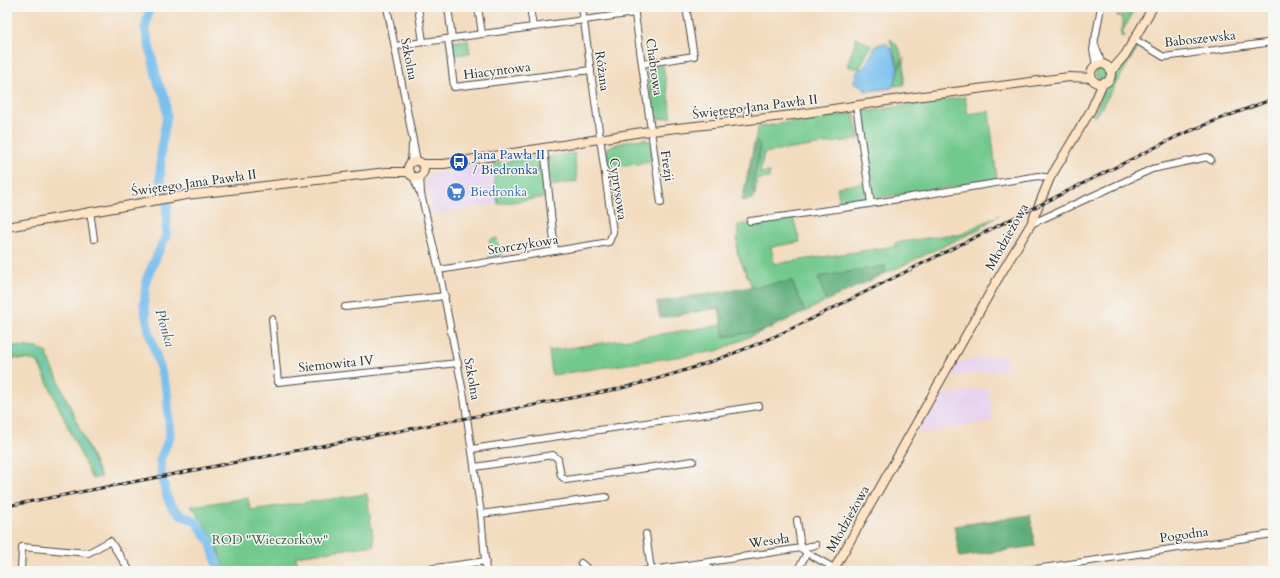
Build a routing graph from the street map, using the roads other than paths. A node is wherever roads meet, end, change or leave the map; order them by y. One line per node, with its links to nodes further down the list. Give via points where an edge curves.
1 (387, 7): 18 (street, Szkolna)
2 (418, 7): 16 (street)
3 (448, 7): 14 (street)
4 (478, 7): 13 (street)
5 (530, 7): 12 (street)
6 (582, 7): 11 (street, Różana)
7 (686, 7): 19 (street, via 694,56)
8 (1101, 7): 21 (street, via 1094,40)
9 (1153, 7): 15 (street)
10 (635, 10): 11 (street); 19 (street, Chabrowa)
11 (584, 20): 12 (street); 20 (street, Różana)
12 (533, 27): 13 (street)
13 (482, 34): 14 (street)
14 (450, 39): 16 (street); 20 (street, Hiacyntowa, via 454,87)
15 (1134, 39): 17 (street, Baboszewska, via 1164,57); 21 (street, via 1125,55)
16 (423, 42): 18 (street)
17 (1273, 42)
18 (395, 46): 29 (street, Szkolna)
19 (642, 64): 25 (street, Chabrowa)
20 (591, 70): 26 (street, Różana)
21 (1100, 72): 22 (street, Świętego Jana Pawła II); 30 (street, Młodzieżowa, via 1094,105)
22 (856, 106): 24 (street, Świętego Jana Pawła II); 32 (street)
23 (747, 110): 24 (street)
24 (749, 120): 25 (street, Świętego Jana Pawła II)
25 (652, 131): 26 (street, Świętego Jana Pawła II); 31 (street, Frezji)
26 (600, 139): 27 (street, Świętego Jana Pawła II); 38 (street, Cyprysowa, via 613,232)
27 (544, 148): 29 (street, Świętego Jana Pawła II); 39 (street)
28 (1211, 160): 35 (street, via 1207,157 1152,168)
29 (416, 169): 33 (street, Świętego Jana Pawła II, via 186,195); 40 (street, Szkolna)
30 (1050, 178): 32 (street, via 1038,176); 35 (street, Młodzieżowa)
31 (661, 203)
32 (871, 203): 34 (street)
33 (90, 211): 36 (street, Świętego Jana Pawła II); 37 (street)
34 (750, 221)
35 (1031, 224): 60 (street, Młodzieżowa)
36 (7, 227)
37 (94, 239)
38 (609, 242): 39 (street, Storczykowa)
39 (555, 251): 40 (street, Storczykowa)
40 (439, 270): 41 (street, Szkolna)
41 (445, 296): 42 (street); 44 (street, Szkolna)
42 (345, 308)
43 (272, 319): 44 (street, Siemowita IV, via 278,382)
44 (458, 363): 46 (street, Szkolna)
45 (759, 406): 46 (street)
46 (472, 449): 48 (street, Szkolna)
47 (693, 461): 48 (street, via 566,480 561,476 558,459 553,455)
48 (475, 466): 50 (street, Szkolna)
49 (606, 497): 50 (street)
50 (481, 514): 57 (street, Szkolna)
51 (797, 520): 55 (street)
52 (646, 534): 61 (street)
53 (1273, 534): 70 (street, Pogodna)
54 (816, 545): 55 (street)
55 (801, 548): 56 (street, Wesoła); 59 (street, Wesoła)
56 (807, 553): 60 (street, Wesoła); 69 (street)
57 (486, 561): 64 (street); 65 (street, Szkolna)
58 (581, 563): 66 (street)
59 (702, 563): 61 (street, Wesoła); 68 (street)
60 (833, 569)
61 (651, 570): 67 (street, Wesoła)
62 (21, 571): 63 (street, via 22,547 88,552 108,541 112,542)
63 (130, 571)
64 (414, 571)
65 (486, 571)
66 (590, 571)
67 (643, 571)
68 (712, 571)
69 (797, 571)
70 (1022, 571)

